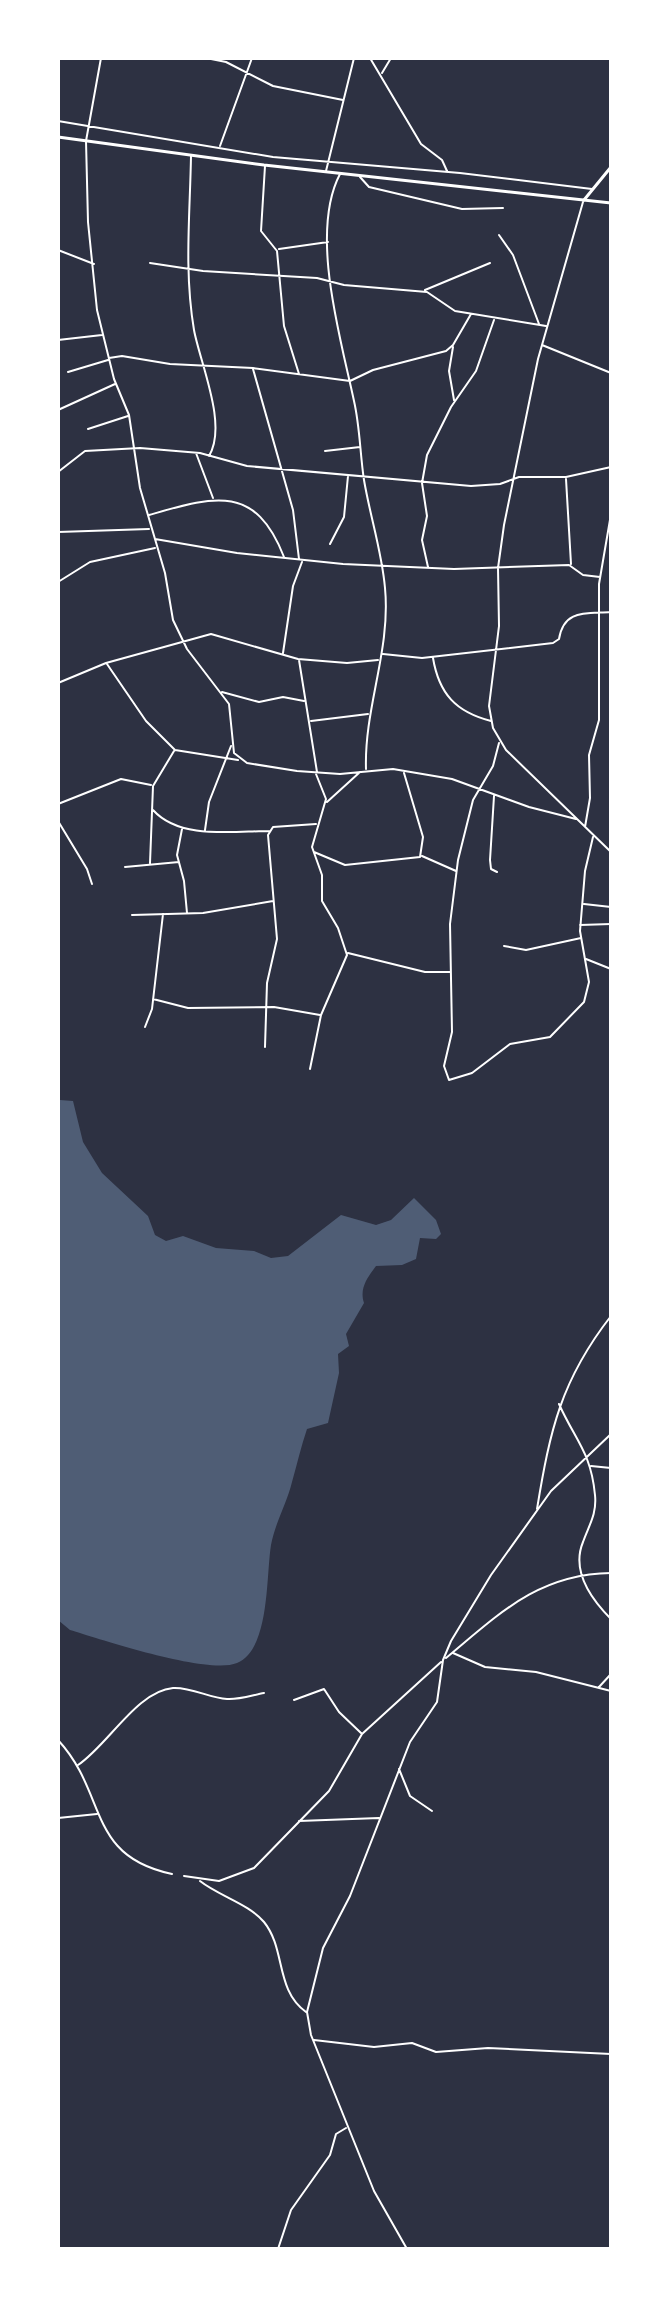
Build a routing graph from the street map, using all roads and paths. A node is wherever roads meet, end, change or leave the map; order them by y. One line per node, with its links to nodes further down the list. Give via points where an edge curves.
1 (101, 58): 11 (street)
2 (206, 58): 8 (street)
3 (252, 58): 8 (street)
4 (354, 58): 9 (street)
5 (370, 58): 7 (street)
6 (391, 58): 7 (street)
7 (381, 74): 20 (street, via 403,117)
8 (247, 75): 9 (street, via 273,86); 14 (street)
9 (343, 100): 16 (street)
10 (58, 121): 11 (street)
11 (88, 127): 13 (street); 14 (street)
12 (58, 137): 13 (main road)
13 (86, 141): 15 (main road); 33 (street)
14 (220, 147): 16 (street)
15 (191, 155): 17 (main road); 34 (street)
16 (326, 160): 19 (street); 20 (street)
17 (264, 165): 19 (main road); 29 (street, via 261,231)
18 (611, 167): 23 (main road)
19 (326, 171): 21 (main road)
20 (447, 172): 23 (street)
21 (340, 173): 22 (main road); 28 (street, via 331,198)
22 (358, 174): 24 (main road); 26 (street, via 369,187 382,191 462,209)
23 (594, 190): 24 (main road)
24 (584, 200): 25 (main road); 41 (street)
25 (611, 203)
26 (503, 208)
27 (499, 235): 40 (street, via 513,255)
28 (329, 242): 29 (street); 36 (street)
29 (276, 249): 35 (street)
30 (58, 250): 33 (street)
31 (150, 263): 34 (street)
32 (490, 263): 37 (street)
33 (94, 264): 42 (street)
34 (189, 267): 35 (street); 47 (street, via 194,329)
35 (279, 276): 36 (street); 51 (street, via 284,326)
36 (330, 281): 37 (street); 52 (street)
37 (422, 292): 38 (street, via 450,309)
38 (471, 314): 39 (street); 45 (street)
39 (494, 319): 40 (street); 54 (street, via 476,371)
40 (540, 326): 41 (street)
41 (547, 326): 44 (street)
42 (103, 335): 43 (street); 46 (street)
43 (58, 340)
44 (541, 344): 50 (street); 69 (street)
45 (453, 345): 52 (street); 54 (street, via 449,371)
46 (108, 359): 47 (street); 49 (street); 53 (street)
47 (204, 365): 48 (street); 62 (street, via 214,396 216,440)
48 (253, 368): 51 (street); 63 (street)
49 (68, 372)
50 (611, 373)
51 (299, 375): 52 (street)
52 (350, 381): 58 (street)
53 (116, 383): 55 (street); 56 (street)
54 (454, 401): 70 (street, via 427,455)
55 (58, 410)
56 (129, 415): 57 (street); 59 (street)
57 (88, 429)
58 (361, 447): 60 (street); 67 (street)
59 (135, 448): 61 (street); 65 (street, via 85,451); 73 (street)
60 (325, 451)
61 (196, 453): 62 (street); 71 (street)
62 (209, 456): 63 (street, via 247,466)
63 (280, 467): 66 (street); 80 (street)
64 (611, 467): 68 (street)
65 (58, 472)
66 (348, 475): 67 (street); 77 (street, via 344,517)
67 (363, 477): 70 (street); 81 (street)
68 (566, 477): 69 (street); 82 (street)
69 (514, 479): 70 (street, via 486,486); 83 (street)
70 (422, 483): 84 (street, via 427,513 422,541)
71 (214, 499): 73 (street); 79 (street, via 258,511)
72 (611, 514): 85 (street)
73 (146, 515): 74 (street)
74 (150, 529): 75 (street); 76 (street)
75 (58, 532)
76 (153, 538): 78 (street); 79 (street)
77 (330, 544)
78 (157, 548): 86 (street, via 90,562); 89 (street)
79 (284, 558): 80 (street)
80 (301, 559): 81 (street); 91 (street)
81 (381, 564): 84 (street); 92 (street, via 386,603)
82 (571, 565): 83 (street); 85 (street, via 583,575)
83 (498, 568): 84 (street); 90 (street)
84 (428, 569)
85 (600, 577): 87 (street)
86 (58, 582)
87 (601, 612): 88 (street); 90 (street, via 569,618 556,642); 122 (street, via 599,720 589,755)
88 (611, 612)
89 (183, 641): 91 (street, via 218,634); 96 (street); 98 (street)
90 (497, 647): 93 (street); 102 (street, via 488,694)
91 (283, 654): 94 (street)
92 (381, 654): 93 (street); 95 (street)
93 (433, 657): 102 (street, via 449,699 464,712)
94 (298, 659): 95 (street); 99 (street)
95 (380, 660): 100 (street)
96 (106, 663): 97 (street); 105 (street, via 146,721)
97 (58, 683)
98 (222, 692): 99 (street, via 259,702 283,697); 104 (street, via 231,712)
99 (306, 701): 101 (street)
100 (371, 713): 101 (street); 108 (street)
101 (310, 721): 111 (street)
102 (492, 721): 103 (street)
103 (499, 741): 113 (street, via 493,766); 118 (street)
104 (232, 745): 106 (street); 107 (street)
105 (175, 750): 106 (street); 112 (street)
106 (226, 759): 107 (street); 123 (street, via 209,802)
107 (240, 761): 111 (street)
108 (367, 771): 109 (street); 110 (street)
109 (360, 772): 111 (street); 115 (street)
110 (404, 772): 113 (street, via 452,779); 128 (street, via 423,837)
111 (316, 773): 115 (street)
112 (153, 786): 116 (street, via 121,779); 117 (street)
113 (477, 789): 114 (street); 132 (street)
114 (494, 795): 118 (street); 133 (street, via 489,856 491,869)
115 (326, 803): 120 (street)
116 (58, 804)
117 (153, 810): 121 (street); 130 (street)
118 (576, 819): 122 (street)
119 (58, 821): 134 (street)
120 (316, 824): 124 (street); 126 (street)
121 (183, 828): 123 (street); 129 (street, via 177,844)
122 (585, 828): 125 (street)
123 (205, 830): 124 (street)
124 (270, 831): 135 (street)
125 (594, 836): 127 (street); 136 (street)
126 (314, 852): 128 (street, via 345,865); 145 (street, via 322,875 322,901)
127 (611, 852)
128 (420, 856): 132 (street)
129 (179, 862): 130 (street); 139 (street)
130 (150, 863): 131 (street)
131 (125, 867)
132 (456, 871): 148 (street)
133 (497, 872)
134 (92, 884)
135 (275, 900): 139 (street); 150 (street, via 277,939)
136 (583, 904): 137 (street); 142 (street)
137 (611, 907)
138 (163, 914): 139 (street); 140 (street); 149 (street)
139 (187, 914)
140 (132, 915)
141 (611, 924): 142 (street)
142 (580, 925): 143 (street)
143 (581, 938): 144 (street, via 526,950); 146 (street)
144 (504, 946)
145 (347, 953): 148 (street, via 425,972); 151 (street)
146 (585, 958): 147 (street); 148 (street, via 589,982 584,1002 550,1037 510,1044 468,1075 449,1080 444,1066 452,1032)
147 (611, 969)
148 (451, 972)
149 (153, 999): 150 (street, via 188,1008); 152 (street)
150 (266, 1007): 151 (street); 153 (street)
151 (321, 1015): 154 (street)
152 (145, 1027)
153 (265, 1047)
154 (310, 1069)
155 (611, 1316): 156 (street, via 592,1340)
156 (559, 1404): 158 (street); 161 (street)
157 (611, 1434): 158 (street)
158 (587, 1454): 159 (street); 161 (street)
159 (590, 1466): 160 (street); 163 (street, via 595,1512 578,1557)
160 (611, 1468)
161 (537, 1511): 166 (street, via 491,1575)
162 (611, 1573): 163 (street)
163 (582, 1574): 164 (street, via 595,1603); 165 (street, via 516,1602)
164 (611, 1619)
165 (452, 1652): 166 (street); 168 (street, via 485,1667 536,1672)
166 (443, 1660): 172 (street); 175 (street, via 437,1702)
167 (611, 1674): 168 (street)
168 (598, 1688): 169 (street)
169 (611, 1691)
170 (264, 1693): 174 (street, via 229,1700 184,1689 163,1690 139,1705)
171 (294, 1700): 172 (street, via 324,1689)
172 (362, 1734): 180 (street, via 329,1791)
173 (58, 1740): 174 (street)
174 (78, 1765): 177 (street)
175 (399, 1768): 176 (street, via 410,1796); 178 (street)
176 (432, 1811)
177 (99, 1814): 179 (street); 181 (street, via 113,1844 128,1859)
178 (381, 1817): 180 (street); 184 (street, via 348,1902 323,1948)
179 (58, 1818)
180 (299, 1821): 183 (street, via 244,1875)
181 (172, 1874)
182 (184, 1876): 183 (street)
183 (199, 1881): 184 (street, via 264,1922 289,1994)
184 (307, 2012): 185 (street)
185 (312, 2040): 186 (street, via 374,2047 412,2043 436,2052 488,2048); 187 (street)
186 (611, 2054)
187 (348, 2127): 188 (street, via 336,2134 327,2161 291,2210); 189 (street, via 374,2191)
188 (278, 2249)
189 (407, 2249)

